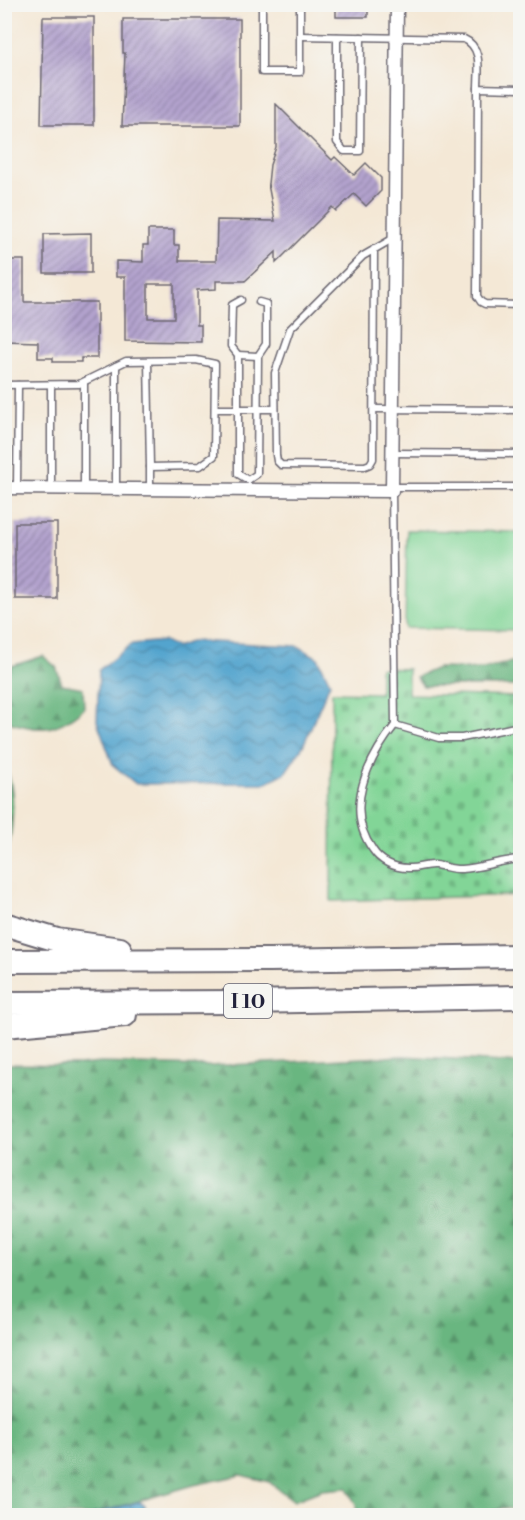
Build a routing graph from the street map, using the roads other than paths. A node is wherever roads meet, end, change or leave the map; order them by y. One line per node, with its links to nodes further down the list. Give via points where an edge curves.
1 (262, 4): 4 (lane, via 262,72 300,72)
2 (300, 4): 4 (lane)
3 (397, 4): 7 (street)
4 (300, 36): 5 (lane)
5 (338, 37): 6 (lane); 6 (lane, via 337,142 345,151 360,151)
6 (361, 37): 7 (lane)
7 (398, 38): 8 (lane, via 458,37 470,41 477,50); 10 (street)
8 (478, 88): 9 (lane); 14 (lane, via 477,296 485,304)
9 (520, 89)
10 (395, 238): 11 (lane); 27 (street)
11 (374, 249): 26 (lane); 28 (lane, via 290,329 275,371)
12 (241, 300): 15 (lane, via 232,305 231,346)
13 (258, 302): 16 (lane, via 266,304 266,344)
14 (520, 305)
15 (238, 355): 16 (lane); 24 (lane)
16 (258, 356): 25 (lane)
17 (148, 361): 18 (lane, via 126,361); 23 (lane, via 196,360 214,364); 32 (lane)
18 (116, 366): 19 (lane); 37 (lane)
19 (84, 383): 22 (lane); 36 (lane)
20 (4, 385): 21 (lane)
21 (18, 385): 22 (lane); 34 (lane)
22 (51, 385): 35 (lane)
23 (215, 409): 24 (lane); 32 (lane, via 214,456 201,466)
24 (237, 409): 25 (lane); 33 (lane, via 238,474)
25 (258, 409): 28 (lane); 33 (lane, via 257,474)
26 (374, 409): 27 (lane); 28 (lane, via 374,457 364,466 280,464 276,455)
27 (393, 409): 29 (lane); 30 (street)
28 (275, 410)
29 (520, 410)
30 (392, 453): 31 (lane); 40 (street)
31 (520, 454)
32 (150, 467): 38 (lane)
33 (248, 484): 38 (street); 40 (street)
34 (11, 488): 35 (street)
35 (51, 488): 36 (street)
36 (84, 488): 37 (street)
37 (116, 488): 38 (street)
38 (150, 488)
39 (520, 488): 40 (lane)
40 (392, 489): 41 (lane)
41 (395, 725): 42 (lane, via 439,738 462,738); 43 (lane, via 378,747 363,781 361,829 374,852 392,866 408,868 434,865 462,869)
42 (520, 726)
43 (520, 859)
44 (4, 924): 46 (highway, via 57,940 116,949 213,948)
45 (520, 956): 46 (highway, I 10)
46 (270, 960): 47 (highway, I 10)
47 (4, 961)
48 (520, 997): 49 (highway, I 10)
49 (243, 1002): 50 (highway, I 10); 51 (highway)
50 (4, 1003)
51 (4, 1026)

